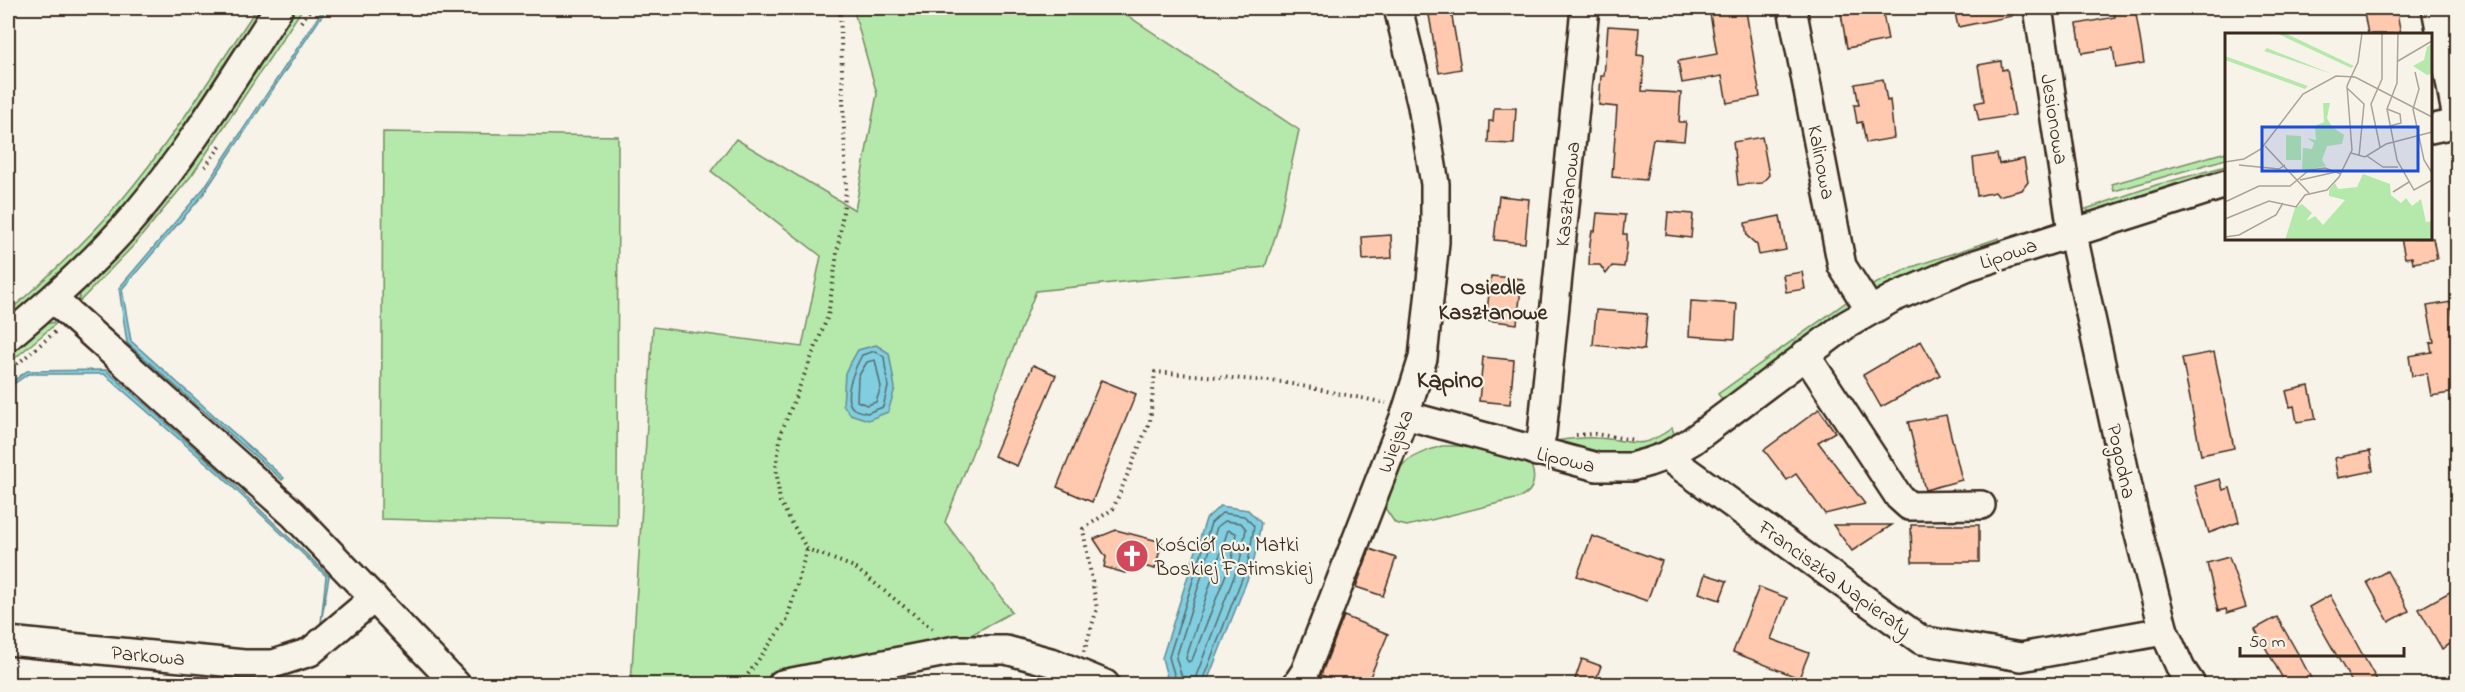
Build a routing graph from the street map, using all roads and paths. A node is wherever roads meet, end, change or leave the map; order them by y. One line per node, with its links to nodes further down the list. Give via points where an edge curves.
1 (279, 8): 12 (street, via 189,147 135,215)
2 (840, 8): 22 (path, via 846,190 828,316 781,433 776,467 780,502)
3 (1398, 8): 18 (street, Wiejska, via 1422,106 1435,184 1435,242 1423,358)
4 (1585, 8): 19 (street, Kasztanowa)
5 (1792, 8): 13 (street, Kalinowa, via 1842,266)
6 (2038, 8): 11 (street, Jesionowa)
7 (2436, 8): 8 (street)
8 (2457, 123): 9 (street)
9 (2432, 129)
10 (2225, 184): 11 (street, Lipowa)
11 (2072, 231): 13 (street, Lipowa, via 1933,280); 24 (street, Pogodna, via 2136,523)
12 (53, 299): 15 (street); 23 (street, via 293,514)
13 (1870, 310): 16 (street, Lipowa)
14 (57, 330): 17 (path)
15 (8, 337)
16 (1805, 354): 20 (street, Lipowa, via 1692,441); 21 (street, via 1899,497 1909,506)
17 (8, 372)
18 (1405, 415): 19 (street, Lipowa); 27 (path, via 1388,403 1282,382 1155,372 1150,421 1113,509 1083,529 1097,609); 32 (street, Wiejska)
19 (1537, 452): 20 (street, Lipowa, via 1614,468)
20 (1666, 456): 24 (street, Franciszka Napierały, via 1921,640 2021,657)
21 (1981, 505)
22 (807, 549): 26 (path, via 854,567); 29 (path, via 787,620)
23 (374, 598): 25 (street, Parkowa, via 310,652 273,664); 28 (street)
24 (2164, 631): 33 (street, Pogodna)
25 (8, 641)
26 (957, 650): 27 (street, via 1006,650); 30 (street)
27 (1078, 673): 31 (street)
28 (456, 684)
29 (741, 684)
30 (782, 684)
31 (1105, 684)
32 (1297, 684)
33 (2191, 684)

